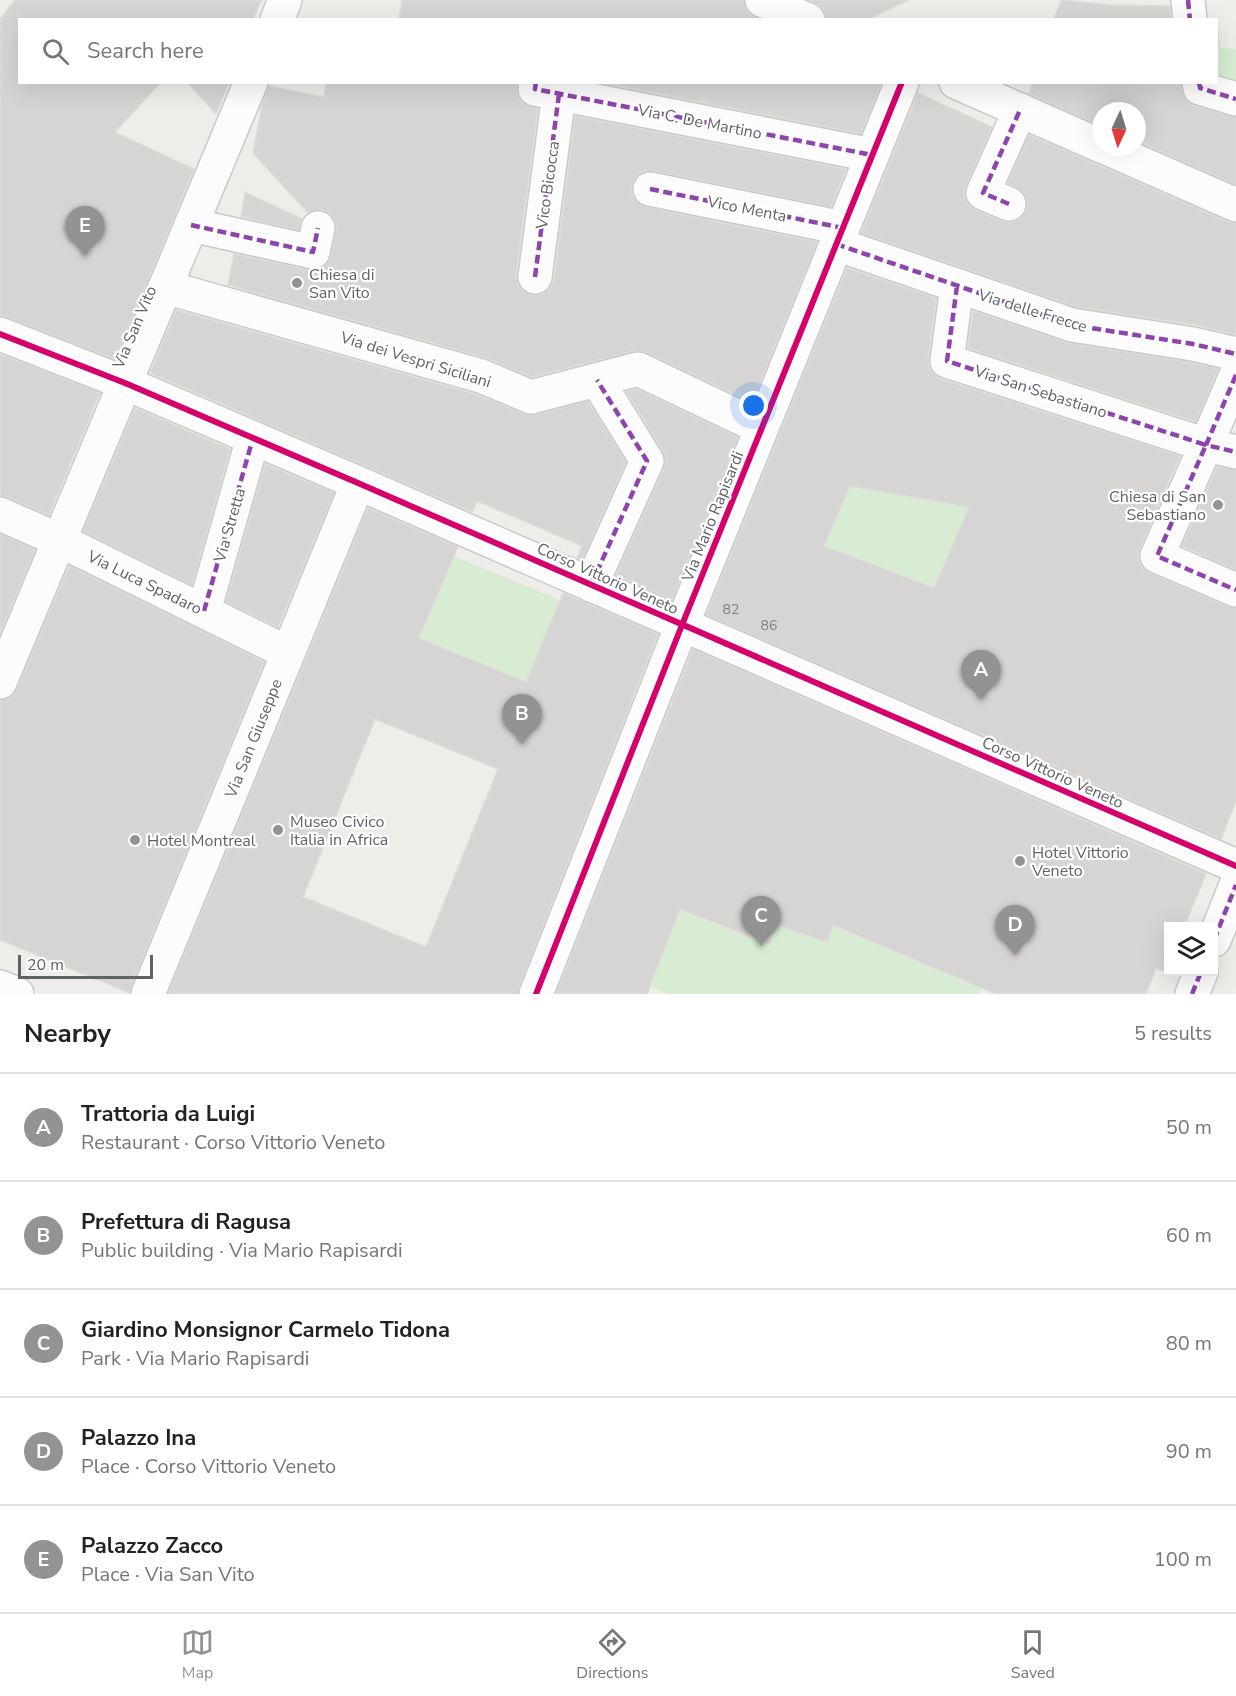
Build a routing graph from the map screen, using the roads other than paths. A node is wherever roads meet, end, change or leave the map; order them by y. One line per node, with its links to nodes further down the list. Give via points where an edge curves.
1 (285, 0): 4 (street)
2 (762, 0): 5 (street)
3 (1188, 0): 6 (street)
4 (278, 18)
5 (803, 18)
6 (1190, 18)
7 (249, 84): 20 (street, Via San Vito)
8 (901, 84): 15 (street, Via Mario Rapisardi)
9 (961, 84): 13 (street)
10 (1199, 84): 12 (street, via 1200,88)
11 (548, 88): 15 (street, Via C. De Martino); 23 (street, Vico Bicocca)
12 (1236, 99)
13 (1020, 110): 14 (street); 18 (street, via 983,193)
14 (1092, 142)
15 (872, 154): 22 (street, Via Mario Rapisardi)
16 (1125, 156): 19 (street)
17 (650, 189): 22 (street, Vico Menta)
18 (1009, 204)
19 (1236, 205)
20 (191, 225): 21 (street, via 313,252); 25 (street, Via San Vito)
21 (318, 228)
22 (839, 236): 24 (street, Via delle Frecce); 31 (street, Via Mario Rapisardi)
23 (535, 277)
24 (957, 286): 27 (street, Via delle Frecce, via 1072,325); 33 (street, Via San Sebastiano, via 947,361)
25 (165, 287): 29 (street, Via dei Vespri Siciliani, via 481,376 531,397); 30 (street, Via San Vito)
26 (0, 334): 30 (street, Corso Vittorio Veneto)
27 (1236, 354)
28 (1236, 375): 33 (street)
29 (597, 380): 31 (street, Via dei Vespri Siciliani, via 638,369); 37 (street, via 648,461)
30 (125, 383): 32 (street, Corso Vittorio Veneto); 36 (street, Via San Vito)
31 (762, 428): 40 (street, Via Mario Rapisardi)
32 (253, 438): 34 (street, Corso Vittorio Veneto); 39 (street, Via Stretta)
33 (1221, 448): 38 (street, via 1157,556)
34 (358, 483): 37 (street, Corso Vittorio Veneto); 41 (street, Via San Giuseppe)
35 (0, 514): 36 (street, Via Luca Spadaro)
36 (59, 540): 39 (street, Via Luca Spadaro); 42 (street, Via San Vito)
37 (591, 585): 40 (street, Corso Vittorio Veneto)
38 (1236, 590)
39 (204, 611): 41 (street, Via Luca Spadaro)
40 (682, 625): 43 (street, Corso Vittorio Veneto); 50 (street, Via Mario Rapisardi)
41 (288, 653): 49 (street, Via San Giuseppe)
42 (0, 682)
43 (1236, 866)
44 (1236, 885): 45 (street)
45 (1218, 930)
46 (1199, 976): 51 (street)
47 (0, 987): 48 (street)
48 (17, 994)
49 (148, 994)
50 (536, 994)
51 (1192, 994)

